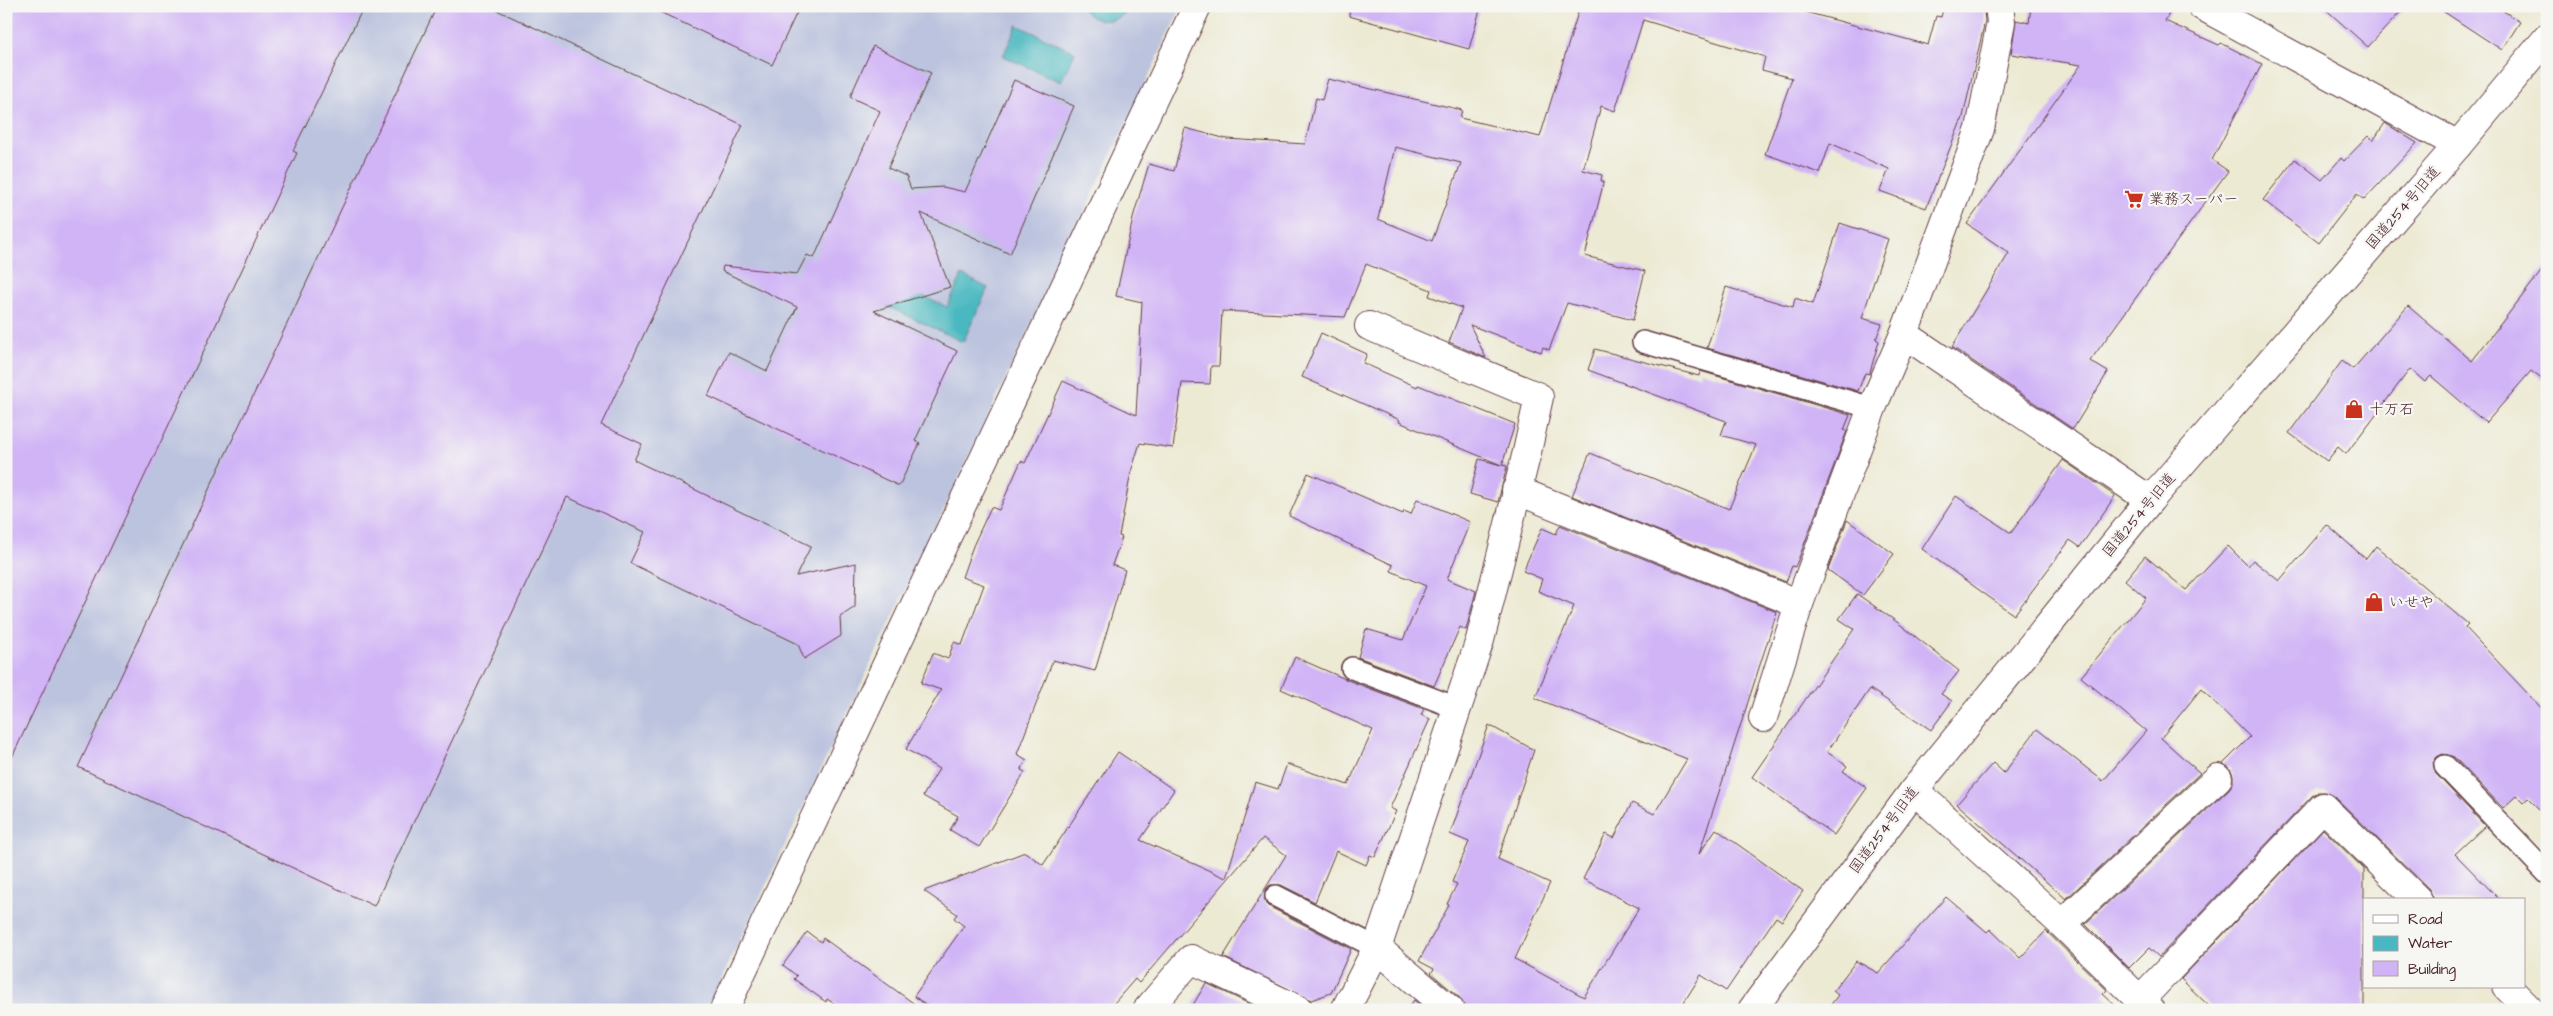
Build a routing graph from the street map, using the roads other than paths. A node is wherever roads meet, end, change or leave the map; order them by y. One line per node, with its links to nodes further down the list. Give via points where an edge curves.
1 (1197, 6): 26 (street)
2 (1999, 6): 7 (street, via 2001,22 1980,129)
3 (2202, 6): 5 (street)
4 (2547, 38): 5 (street, 国道254号旧道)
5 (2458, 145): 11 (street, 国道254号旧道)
6 (1369, 326): 10 (street, via 1539,397)
7 (1904, 334): 9 (street); 11 (street)
8 (1643, 342): 9 (lane)
9 (1872, 408): 12 (street)
10 (1516, 490): 12 (street); 14 (street, via 1480,640)
11 (2150, 500): 18 (street, 国道254号旧道)
12 (1799, 604): 15 (street)
13 (1352, 668): 14 (lane)
14 (1456, 708): 23 (street)
15 (1763, 718)
16 (2445, 766): 19 (lane)
17 (2218, 778): 22 (street)
18 (1914, 790): 22 (street); 31 (street, 国道254号旧道)
19 (2547, 873)
20 (1276, 896): 23 (lane)
21 (2416, 898): 25 (street, via 2323,806)
22 (2062, 924): 25 (street)
23 (1377, 948): 29 (street); 30 (street)
24 (2508, 988): 32 (street)
25 (2145, 1005)
26 (724, 1010)
27 (1147, 1010): 28 (street, via 1191,959)
28 (1299, 1010)
29 (1345, 1010)
30 (1450, 1010)
31 (1752, 1010)
32 (2530, 1010)

